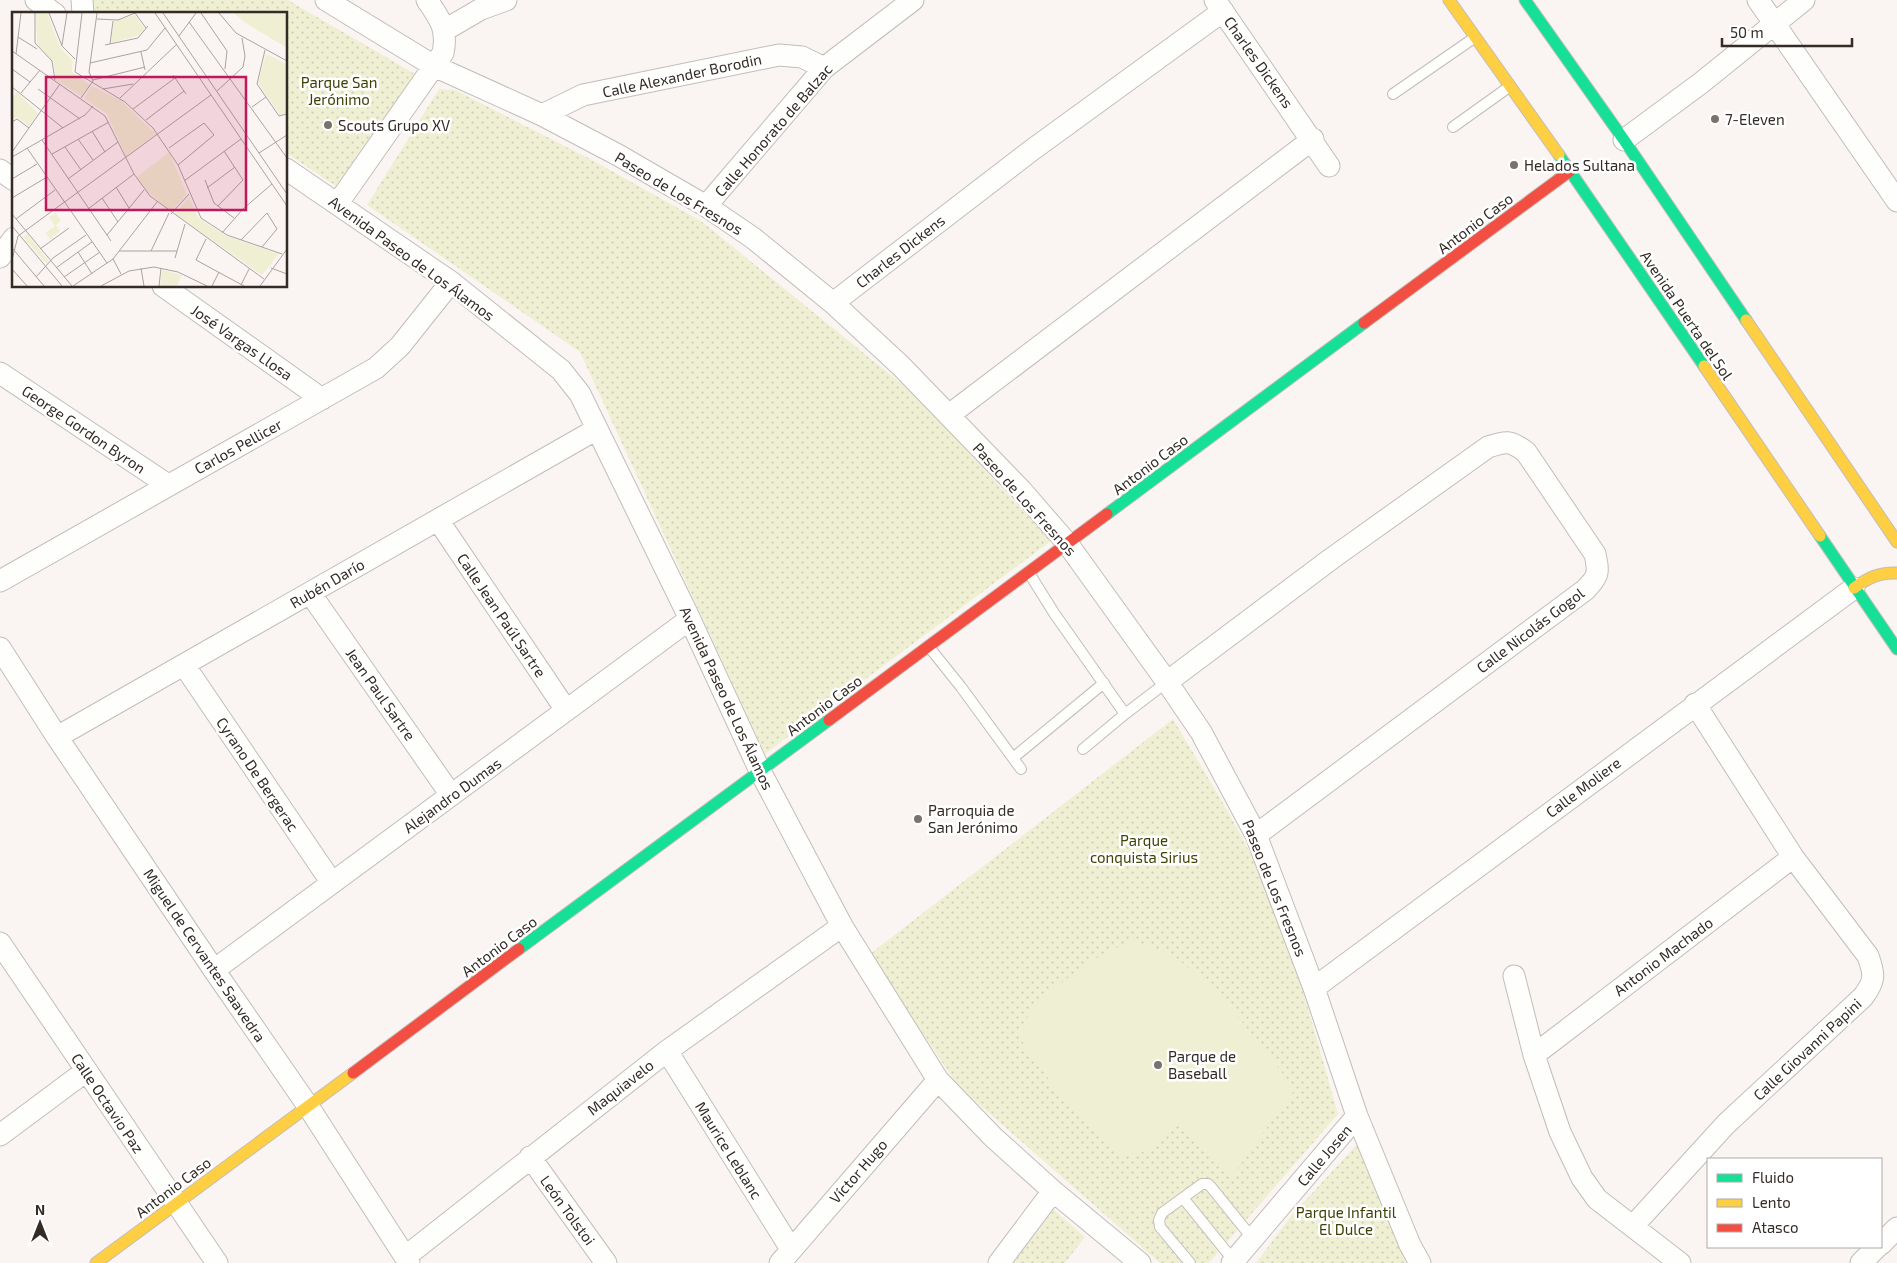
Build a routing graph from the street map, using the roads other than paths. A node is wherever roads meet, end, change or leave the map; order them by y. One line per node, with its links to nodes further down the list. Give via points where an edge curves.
1 (326, 0): 13 (street, Paseo de Los Fresnos)
2 (427, 0): 11 (street)
3 (506, 0): 11 (street, via 481,9)
4 (913, 0): 14 (street, Calle Honorato de Balzac)
5 (1449, 0): 12 (street, Avenida Puerta del Sol)
6 (1525, 0): 20 (street)
7 (1758, 0): 10 (street)
8 (1804, 0): 10 (street)
9 (1219, 6): 19 (street, Charles Dickens); 33 (street, Charles Dickens)
10 (1775, 25): 20 (street); 26 (street)
11 (444, 30): 13 (street, via 443,53)
12 (1474, 38): 15 (street, Avenida Puerta del Sol); 16 (lane)
13 (434, 66): 17 (street, Paseo de Los Fresnos); 27 (street)
14 (824, 68): 17 (street, Calle Alexander Borodin, via 802,57 779,55 583,95); 28 (street, Calle Honorato de Balzac)
15 (1510, 86): 18 (lane); 24 (street, Avenida Puerta del Sol)
16 (1393, 94)
17 (542, 115): 28 (street, Paseo de Los Fresnos)
18 (1453, 127)
19 (1313, 140): 21 (street, Charles Dickens); 36 (street)
20 (1624, 140): 40 (street)
21 (1329, 166)
22 (0, 170): 25 (street)
23 (288, 170): 27 (street, Avenida Paseo de Los Álamos)
24 (1570, 171): 41 (street, Antonio Caso); 45 (street, Avenida Puerta del Sol)
25 (12, 179)
26 (1897, 201)
27 (338, 203): 31 (street, Avenida Paseo de Los Álamos)
28 (706, 206): 33 (street, Paseo de Los Fresnos, via 753,238)
29 (12, 241): 30 (street)
30 (0, 258)
31 (451, 282): 35 (street, Carlos Pellicer, via 400,346 376,368); 37 (street, Avenida Paseo de Los Álamos, via 562,370 580,394)
32 (166, 288): 35 (street, José Vargas Llosa)
33 (833, 303): 36 (street, Paseo de Los Fresnos)
34 (0, 373): 38 (street, George Gordon Byron)
35 (322, 398): 38 (street, Carlos Pellicer)
36 (949, 415): 41 (street, Paseo de Los Fresnos, via 1021,490)
37 (597, 429): 39 (street, Rubén Darío); 47 (street, Avenida Paseo de Los Álamos)
38 (168, 485): 44 (street, Carlos Pellicer)
39 (438, 520): 46 (street, Rubén Darío); 55 (street, Calle Jean Paúl Sartre)
40 (1897, 542)
41 (1067, 544): 42 (street, Antonio Caso); 52 (street, Paseo de Los Fresnos)
42 (1028, 572): 48 (street, Antonio Caso); 53 (lane)
43 (1897, 573): 45 (street, via 1883,572)
44 (0, 581)
45 (1854, 588): 50 (street, Avenida Puerta del Sol); 54 (street, Calle Moliere)
46 (310, 593): 51 (street, Rubén Darío); 62 (street, Jean Paul Sartre)
47 (690, 619): 55 (street, Alejandro Dumas); 61 (street, Avenida Paseo de Los Álamos)
48 (929, 646): 59 (lane); 61 (street, Antonio Caso)
49 (0, 648): 57 (street, Miguel de Cervantes Saavedra)
50 (1897, 649)
51 (184, 665): 57 (street, Rubén Darío); 65 (street, Cyrano De Bergerac)
52 (1168, 682): 56 (lane); 63 (street, Paseo de Los Fresnos, via 1201,732); 63 (street, Calle Nicolás Gogol, via 1331,559 1488,447 1504,442 1514,443 1526,452 1595,554 1596,579 1585,590)
53 (1104, 683): 56 (lane); 59 (lane)
54 (1695, 704): 64 (street, Calle Giovanni Papini); 70 (street, Calle Moliere)
55 (566, 710): 62 (street, Alejandro Dumas)
56 (1125, 714): 58 (lane)
57 (57, 737): 68 (street, Miguel de Cervantes Saavedra)
58 (1082, 749)
59 (1013, 758): 60 (lane)
60 (1021, 769)
61 (760, 771): 66 (street, Avenida Paseo de Los Álamos); 75 (street, Antonio Caso)
62 (451, 795): 65 (street, Alejandro Dumas)
63 (1256, 835): 70 (street, Paseo de Los Fresnos)
64 (1793, 857): 72 (street, Antonio Machado); 82 (street, Calle Giovanni Papini, via 1868,956 1873,971 1872,985 1864,997 1726,1124)
65 (332, 883): 68 (street, Alejandro Dumas)
66 (842, 926): 71 (street, Maquiavelo); 74 (street, Avenida Paseo de Los Álamos)
67 (3, 953): 73 (street, Calle Octavio Paz)
68 (214, 970): 75 (street, Miguel de Cervantes Saavedra)
69 (1514, 976): 72 (street)
70 (1314, 988): 76 (street, Paseo de Los Fresnos)
71 (667, 1050): 78 (street, Maquiavelo); 87 (street, Maurice Leblanc)
72 (1534, 1055): 82 (street, via 1560,1132 1582,1178 1597,1199)
73 (86, 1071): 77 (street); 81 (street, Calle Octavio Paz)
74 (938, 1080): 79 (street, Avenida Paseo de Los Álamos, via 993,1137); 87 (street, Víctor Hugo)
75 (308, 1106): 81 (street, Antonio Caso); 88 (street, Miguel de Cervantes Saavedra)
76 (1357, 1116): 84 (street, Calle Josen); 96 (street, Paseo de Los Fresnos)
77 (0, 1135)
78 (530, 1157): 88 (street, Maquiavelo); 92 (street, León Tolstoi)
79 (1053, 1191): 93 (street); 94 (street, Avenida Paseo de Los Álamos)
80 (1183, 1198): 84 (lane, via 1202,1184 1208,1184); 89 (lane); 95 (lane, via 1162,1213 1159,1220 1160,1227)
81 (177, 1203): 90 (street, Antonio Caso); 91 (street, Calle Octavio Paz)
82 (1633, 1226): 97 (street)
83 (1897, 1228): 85 (street)
84 (1253, 1239): 89 (street, Calle Josen)
85 (1882, 1243)
86 (1876, 1248): 98 (street)
87 (786, 1256)
88 (407, 1260)
89 (1233, 1262)
90 (96, 1263)
91 (217, 1263)
92 (606, 1263)
93 (999, 1263)
94 (1140, 1263)
95 (1190, 1263)
96 (1420, 1263)
97 (1680, 1263)
98 (1861, 1263)

